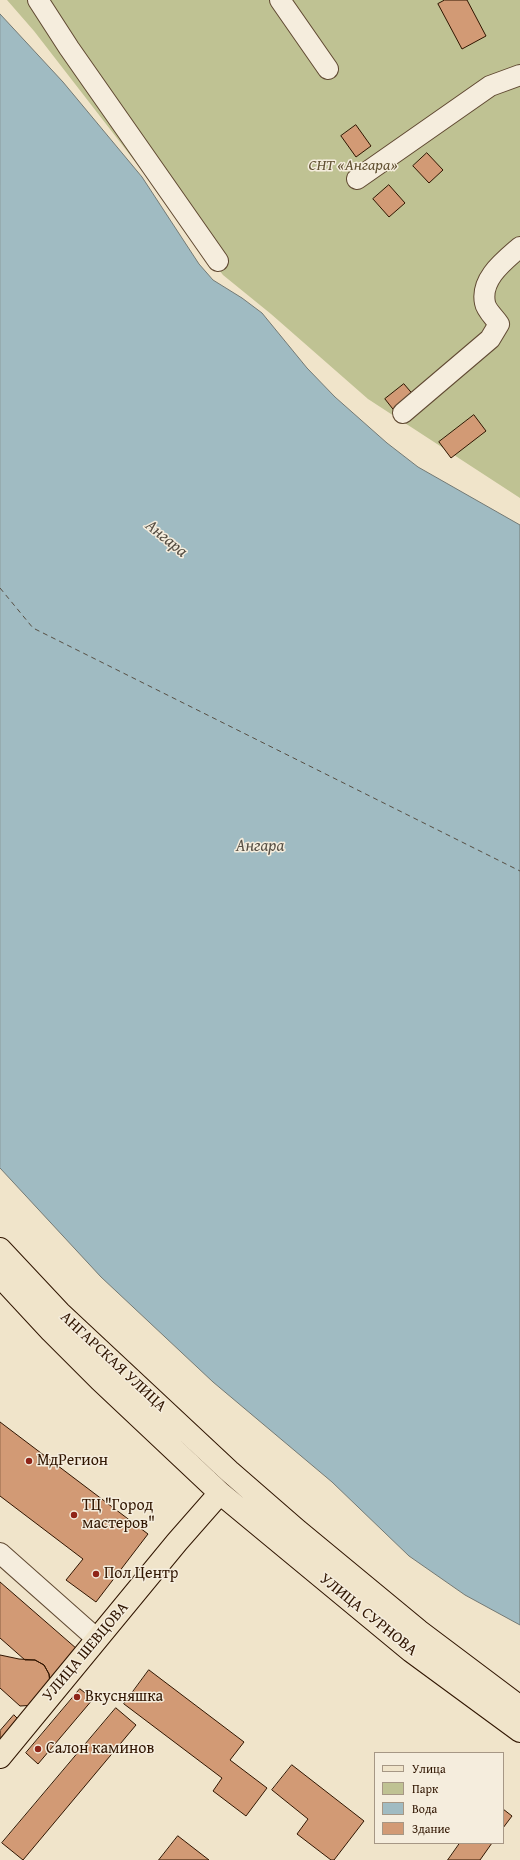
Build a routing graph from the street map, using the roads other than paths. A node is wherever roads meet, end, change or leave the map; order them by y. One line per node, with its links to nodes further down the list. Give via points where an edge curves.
1 (38, 0): 7 (street)
2 (280, 0): 3 (street)
3 (328, 69)
4 (520, 75): 5 (street, via 490,86)
5 (357, 179)
6 (520, 247): 8 (street, via 500,265 484,288 485,304 499,324 490,339)
7 (218, 261)
8 (403, 413)
9 (0, 1249): 11 (main road, АНГАРСКАЯ УЛИЦА, via 60,1313)
10 (0, 1276): 12 (main road, АНГАРСКАЯ УЛИЦА, via 51,1331)
11 (229, 1471): 15 (main road, УЛИЦА СУРНОВА, via 419,1631)
12 (220, 1493): 14 (main road, УЛИЦА ШЕВЦОВА); 16 (main road, УЛИЦА СУРНОВА, via 405,1646)
13 (0, 1553): 14 (street)
14 (97, 1639): 17 (main road, УЛИЦА ШЕВЦОВА)
15 (520, 1707)
16 (520, 1731)
17 (0, 1757)

